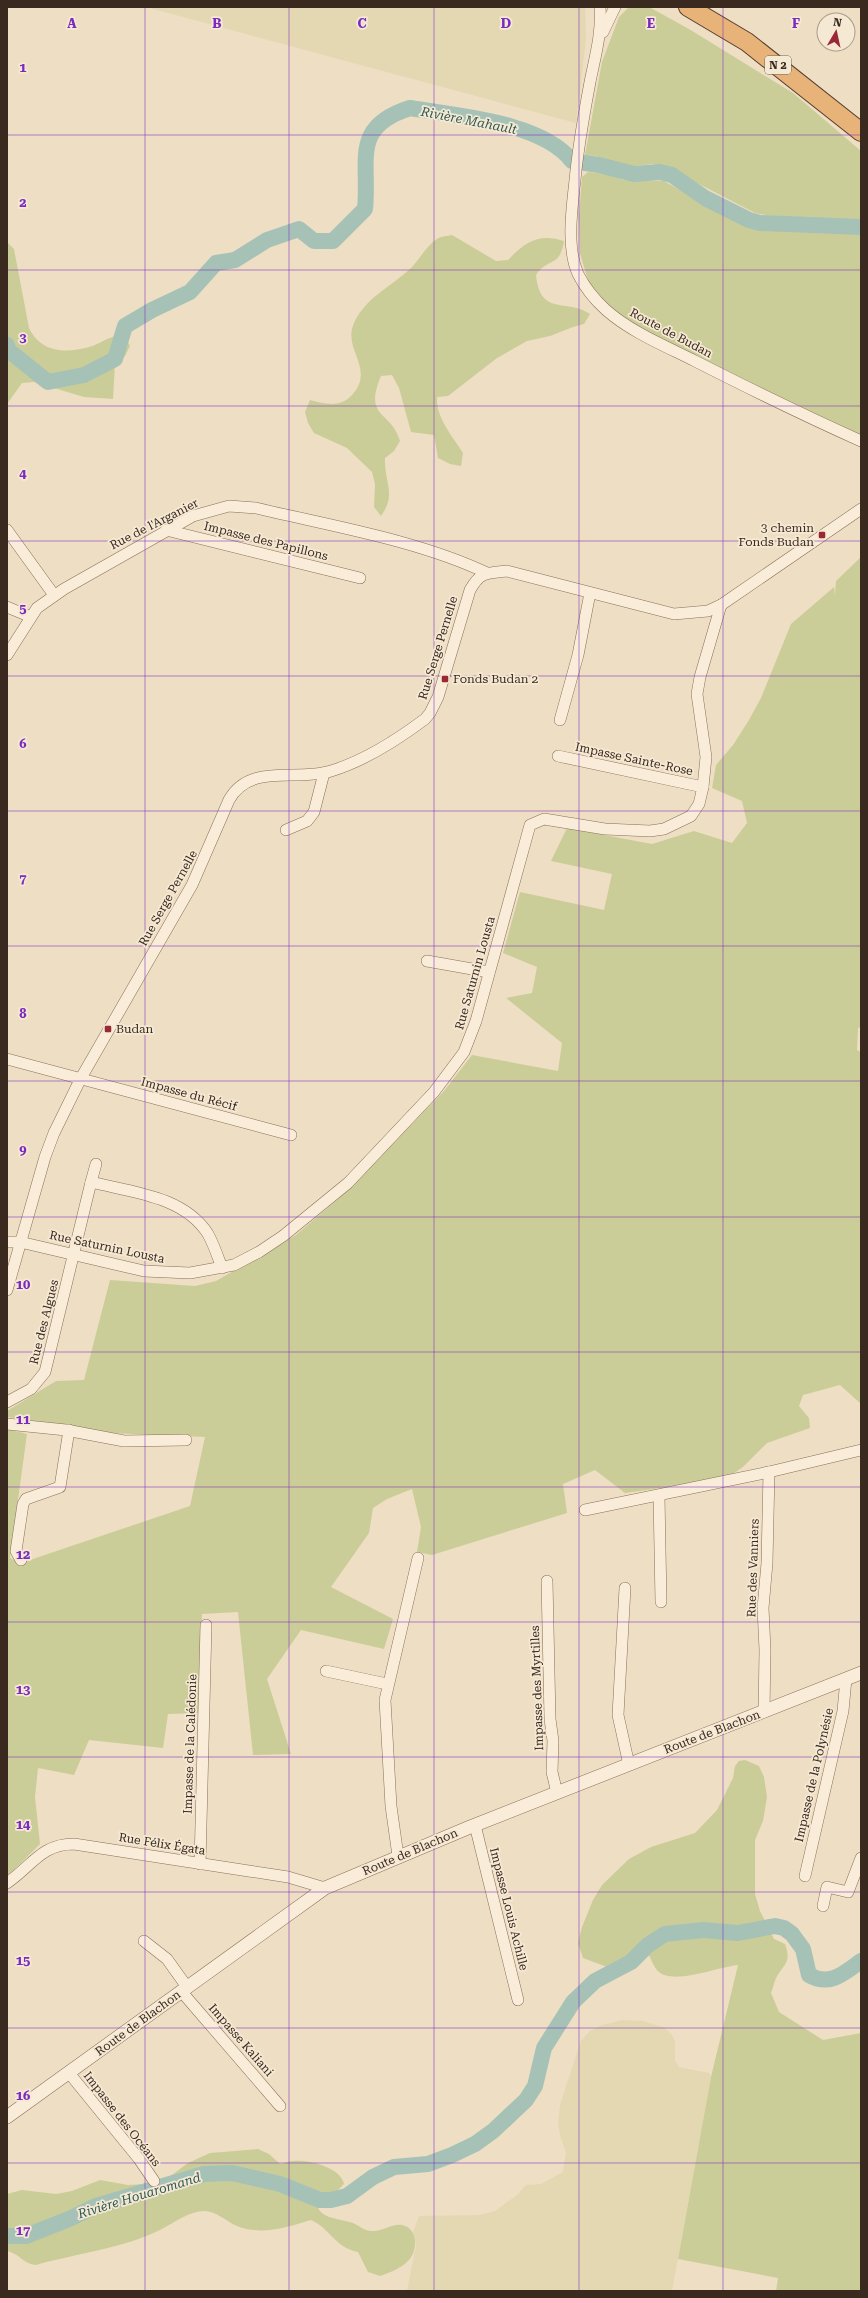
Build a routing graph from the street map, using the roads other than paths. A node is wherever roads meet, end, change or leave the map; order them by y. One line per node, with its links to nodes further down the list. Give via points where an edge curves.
1 (600, 7): 5 (street)
2 (615, 7): 5 (street)
3 (688, 7): 7 (highway, N 2, via 747,42)
4 (711, 7): 6 (highway, N 2, via 748,32)
5 (599, 41): 8 (street, Route de Budan, via 577,169 572,228 573,251 578,273 590,293 621,322 658,343 771,400)
6 (861, 125)
7 (861, 132)
8 (861, 441)
9 (861, 509): 16 (street)
10 (7, 530): 15 (street)
11 (166, 530): 12 (street, Rue de l'Arganier, via 207,511 230,506 246,506 417,547 466,563); 13 (street, Impasse des Papillons); 15 (street, Rue de l'Arganier)
12 (487, 573): 14 (street, via 507,571); 22 (street, Rue Serge Pernelle, via 476,580 470,590 447,672 430,713 418,724 379,749)
13 (360, 578)
14 (590, 593): 16 (street, via 674,614 708,611); 20 (street, via 578,655)
15 (54, 595): 18 (street, Rue de l'Arganier)
16 (721, 605): 23 (street, Rue Saturnin Lousta, via 697,694 706,758)
17 (7, 607): 18 (street)
18 (31, 616): 19 (street, Rue de l'Arganier)
19 (7, 656)
20 (560, 720)
21 (558, 756): 23 (street, Impasse Sainte-Rose)
22 (324, 773): 24 (street, via 314,812 307,822); 28 (street, Rue Serge Pernelle, via 258,778 241,786 232,794 192,885)
23 (703, 788): 26 (street, Rue Saturnin Lousta, via 699,804 691,816 664,829 631,832 544,820 530,825)
24 (286, 830)
25 (427, 961): 26 (street)
26 (490, 972): 35 (street, Rue Saturnin Lousta, via 464,1052 434,1092 348,1183 284,1236 244,1260)
27 (7, 1059): 28 (street, Impasse du Récif)
28 (81, 1078): 29 (street, Impasse du Récif); 33 (street, Rue Serge Pernelle, via 49,1144)
29 (291, 1135)
30 (96, 1164): 31 (street, Rue des Algues)
31 (91, 1182): 34 (street, Rue des Algues); 35 (street, via 155,1198 182,1209 208,1234)
32 (7, 1242): 33 (street, Rue Saturnin Lousta)
33 (20, 1242): 34 (street, Rue Saturnin Lousta); 36 (street, Rue Serge Pernelle)
34 (74, 1254): 35 (street, Rue Saturnin Lousta, via 155,1273 190,1273); 37 (street, Rue des Algues, via 46,1372 31,1389)
35 (222, 1268)
36 (7, 1290)
37 (7, 1402)
38 (7, 1424): 39 (street)
39 (69, 1430): 40 (street, via 124,1441); 46 (street, via 60,1487 26,1499 23,1504 16,1551)
40 (186, 1440)
41 (861, 1450): 42 (street)
42 (769, 1472): 43 (street); 55 (street, Rue des Vanniers, via 768,1550 763,1608)
43 (659, 1496): 44 (street); 49 (street)
44 (585, 1510)
45 (418, 1558): 54 (street)
46 (21, 1560)
47 (547, 1581): 57 (street, Impasse des Myrtilles, via 552,1772)
48 (625, 1588): 56 (street, via 618,1715)
49 (661, 1602)
50 (206, 1625): 61 (street, Impasse de la Calédonie)
51 (326, 1670): 54 (street)
52 (861, 1673): 53 (street, Route de Blachon)
53 (846, 1679): 55 (street, Route de Blachon); 62 (street, Impasse de la Polynésie, via 843,1710)
54 (387, 1684): 59 (street, via 385,1724 391,1806)
55 (764, 1712): 56 (street, Route de Blachon)
56 (629, 1765): 57 (street, Route de Blachon)
57 (557, 1793): 58 (street, Route de Blachon)
58 (475, 1825): 59 (street, Route de Blachon); 68 (street, Impasse Louis Achille)
59 (398, 1856): 64 (street, Route de Blachon)
60 (861, 1858): 65 (street, via 848,1892 827,1887)
61 (200, 1864): 63 (street, Rue Félix Égata, via 60,1844 40,1854); 64 (street, Rue Félix Égata, via 296,1879)
62 (805, 1876)
63 (7, 1883)
64 (325, 1888): 67 (street, Route de Blachon)
65 (823, 1906)
66 (144, 1941): 67 (street, Impasse Kaliani, via 167,1959)
67 (184, 1989): 69 (street, Route de Blachon); 70 (street, Impasse Kaliani)
68 (518, 2000)
69 (70, 2073): 71 (street, Route de Blachon); 72 (street, Impasse des Océans)
70 (280, 2106)
71 (7, 2117)
72 (154, 2181)

